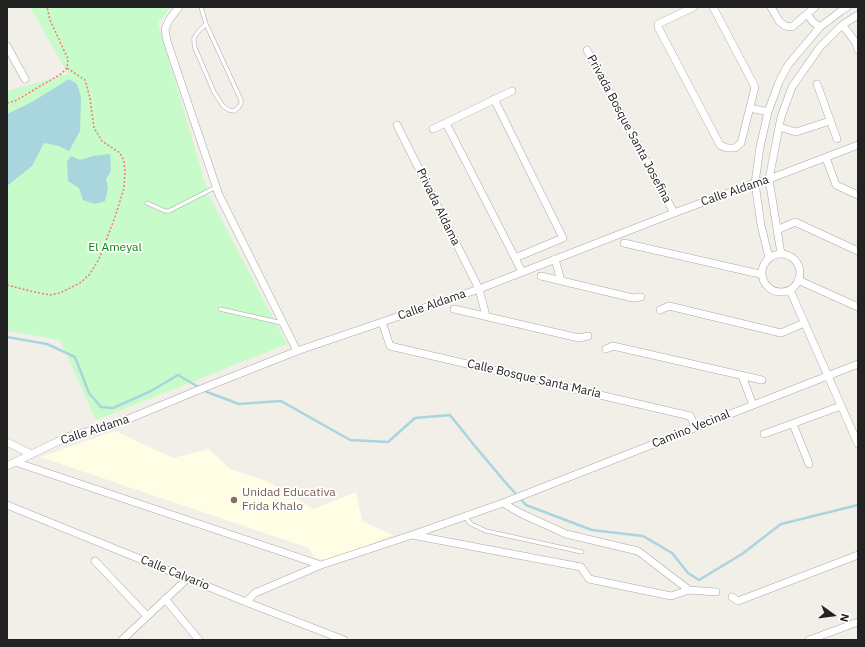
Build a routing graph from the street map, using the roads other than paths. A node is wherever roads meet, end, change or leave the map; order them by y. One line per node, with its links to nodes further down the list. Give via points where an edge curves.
1 (180, 7): 34 (street, via 169,20 166,29 167,41)
2 (201, 7): 10 (lane)
3 (694, 7): 22 (street, via 658,24 658,27 720,145 735,148 740,143)
4 (713, 7): 22 (street, via 755,87)
5 (771, 7): 8 (street, via 778,22 785,26 792,27)
6 (815, 7): 8 (street)
7 (847, 7): 12 (street)
8 (807, 14): 12 (street)
9 (858, 15): 11 (street)
10 (206, 24): 10 (lane, via 241,100 241,104 234,111 223,106 214,92 195,48 194,38)
11 (842, 26): 15 (street, via 856,43); 19 (street, via 820,47)
12 (820, 28): 17 (street, via 788,65)
13 (7, 46): 16 (street)
14 (587, 50): 37 (street, Privada Bosque Santa Josefina)
15 (858, 50)
16 (25, 79)
17 (779, 82): 19 (street); 23 (street)
18 (816, 84): 24 (street)
19 (792, 87): 27 (street)
20 (512, 91): 21 (street)
21 (494, 99): 25 (street); 42 (street, via 563,238)
22 (750, 108): 23 (street)
23 (768, 112): 33 (street)
24 (830, 120): 27 (street, via 796,132); 29 (street)
25 (446, 123): 28 (street); 42 (street)
26 (397, 124): 50 (street, Privada Aldama)
27 (779, 127): 32 (street)
28 (433, 129)
29 (837, 139)
30 (858, 145): 31 (street, Calle Aldama)
31 (826, 158): 32 (street, Calle Aldama); 35 (street, via 836,185)
32 (769, 179): 33 (street, Calle Aldama); 38 (street)
33 (755, 183): 37 (street, Calle Aldama); 43 (street)
34 (216, 187): 36 (lane, via 165,212); 60 (street)
35 (858, 195)
36 (147, 203)
37 (672, 210): 44 (street, Calle Aldama)
38 (781, 228): 40 (street, via 795,222); 41 (street)
39 (624, 243): 46 (street)
40 (858, 251)
41 (781, 254): 43 (street); 49 (street, via 796,262)
42 (515, 258): 45 (street)
43 (769, 258): 46 (street)
44 (555, 259): 45 (street, Calle Aldama); 48 (street)
45 (520, 269): 50 (street, Calle Aldama)
46 (758, 274): 51 (street, via 768,287 775,291)
47 (541, 276): 48 (street)
48 (561, 280): 52 (street, via 633,298)
49 (801, 281): 51 (street); 53 (street)
50 (478, 289): 57 (street, Privada Aldama); 58 (street, Calle Aldama)
51 (790, 290): 59 (street)
52 (641, 297)
53 (858, 307)
54 (220, 309): 60 (lane)
55 (454, 309): 57 (street)
56 (660, 310): 59 (street, via 669,306 781,333)
57 (486, 316): 61 (street, via 579,338)
58 (382, 322): 63 (street, Calle Aldama); 71 (street, Calle Bosque Santa María, via 390,346 690,416)
59 (804, 323): 66 (street)
60 (283, 324): 63 (street)
61 (588, 336)
62 (606, 350): 65 (street, via 613,346)
63 (297, 351): 75 (street, Calle Aldama, via 114,425 67,437)
64 (858, 364): 66 (street, Camino Vecinal)
65 (742, 376): 67 (street); 68 (street)
66 (827, 376): 68 (street, Camino Vecinal); 69 (street)
67 (762, 380)
68 (753, 404): 71 (street, Camino Vecinal)
69 (841, 406): 70 (street); 74 (street)
70 (793, 424): 72 (street); 77 (street)
71 (696, 427): 79 (street, Camino Vecinal)
72 (764, 434)
73 (7, 442): 75 (street)
74 (858, 444)
75 (31, 454): 76 (street, Calle Aldama)
76 (15, 462): 78 (street, Calle Aldama); 86 (street)
77 (809, 464)
78 (7, 466)
79 (503, 503): 81 (street); 88 (street, via 566,534 638,551)
80 (7, 504): 87 (street, Calle Calvario)
81 (464, 517): 82 (street); 83 (lane, via 471,524 486,531)
82 (412, 535): 86 (street); 88 (street, via 581,567 590,579 671,596)
83 (582, 552)
84 (858, 555): 90 (street, via 738,601)
85 (95, 561): 93 (street)
86 (321, 565): 92 (street, via 255,593)
87 (188, 578): 91 (street); 92 (street, Calle Calvario)
88 (689, 590): 89 (street)
89 (716, 592)
90 (732, 597)
91 (165, 600): 93 (street); 97 (street)
92 (246, 602): 98 (street, Calle Calvario)
93 (147, 616): 96 (street)
94 (858, 622): 95 (street)
95 (830, 636): 99 (street)
96 (122, 640)
97 (199, 640)
98 (344, 640)
99 (810, 640)

